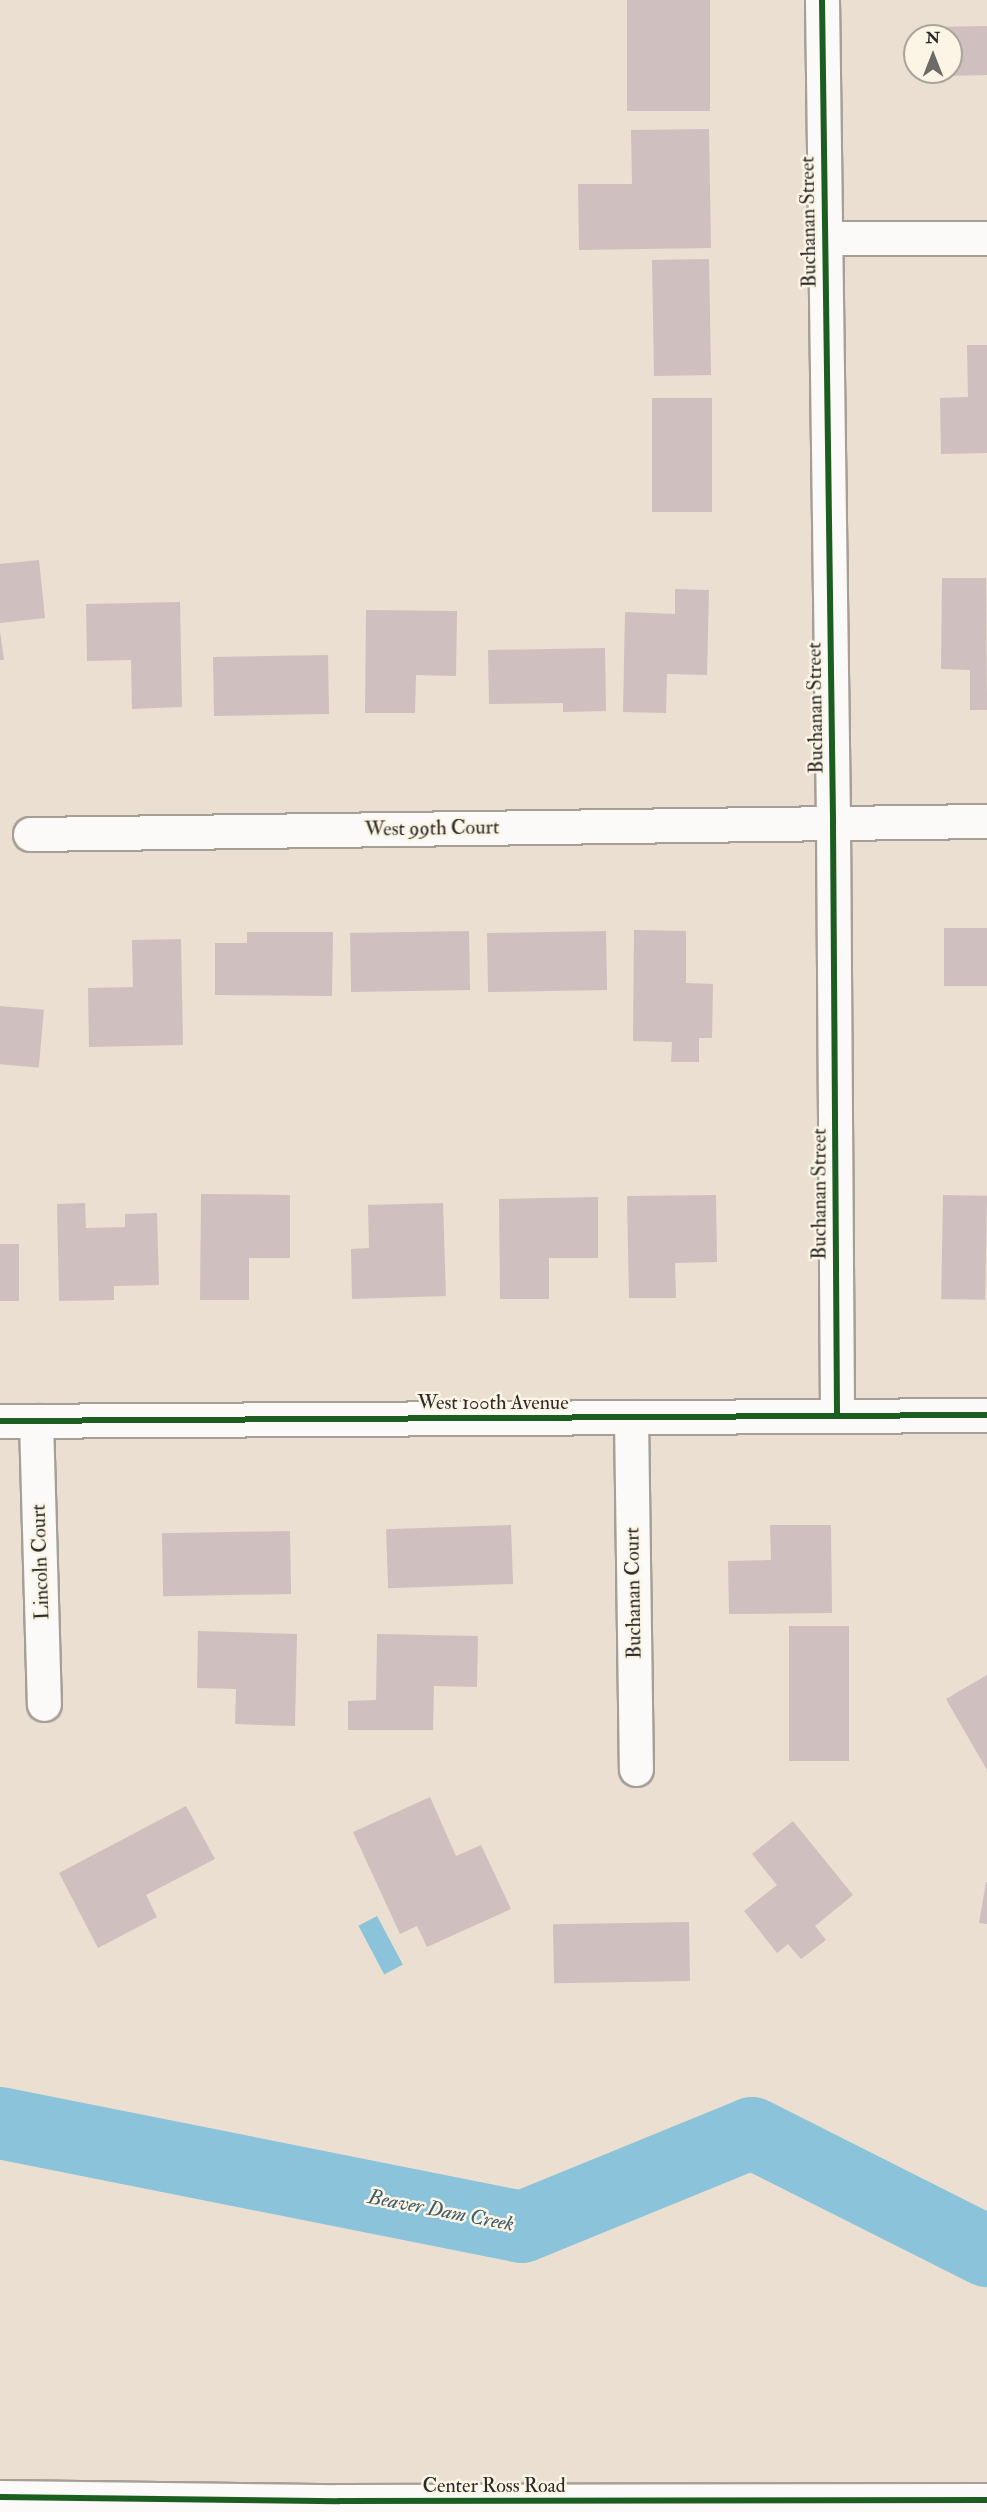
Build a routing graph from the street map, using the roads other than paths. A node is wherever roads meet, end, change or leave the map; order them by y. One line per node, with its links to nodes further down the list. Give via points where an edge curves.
1 (822, 0): 2 (street, Buchanan Street)
2 (824, 238): 3 (street); 5 (street, Buchanan Street)
3 (987, 238)
4 (987, 821): 5 (street, West 99th Court)
5 (833, 823): 6 (street, West 99th Court); 8 (street, Buchanan Street)
6 (30, 834)
7 (987, 1415): 8 (street, West 100th Avenue)
8 (837, 1416): 9 (street, West 100th Avenue)
9 (631, 1417): 11 (street, West 100th Avenue); 13 (street, Buchanan Court)
10 (0, 1421): 11 (street, West 100th Avenue)
11 (36, 1421): 12 (street, Lincoln Court)
12 (44, 1704)
13 (636, 1768)
14 (0, 2497): 16 (street, Center Ross Road)
15 (987, 2500): 19 (street, Center Ross Road)
16 (132, 2505): 17 (street, Center Ross Road)
17 (339, 2506): 18 (street, Center Ross Road)
18 (586, 2507): 19 (street, Center Ross Road)
19 (788, 2507)

